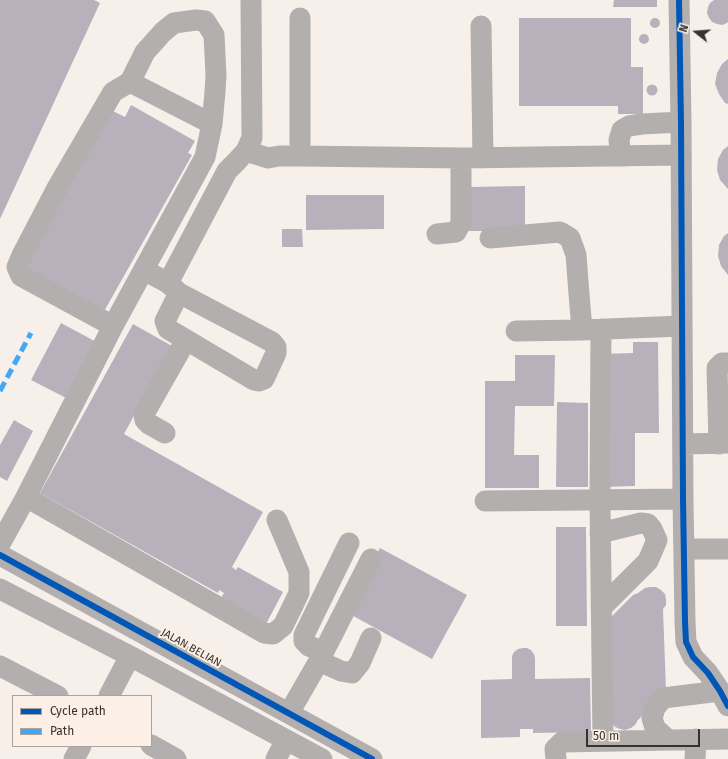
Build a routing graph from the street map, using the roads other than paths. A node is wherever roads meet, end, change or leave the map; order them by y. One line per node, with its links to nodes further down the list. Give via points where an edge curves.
1 (251, 0): 8 (street, via 252,138)
2 (679, 0): 6 (street)
3 (300, 18): 10 (street)
4 (481, 26): 13 (street)
5 (130, 82): 7 (street); 7 (street, via 145,52 174,23 205,21 214,34 216,86); 18 (street, via 113,92 57,188 17,267 21,276)
6 (681, 122): 9 (street); 11 (street, via 642,124 622,130 620,149)
7 (212, 124): 16 (street, via 205,157)
8 (246, 151): 10 (street, via 268,158); 17 (street, via 226,171)
9 (681, 155): 11 (street); 19 (street)
10 (300, 156): 12 (street)
11 (625, 156): 13 (street)
12 (461, 158): 13 (street); 14 (street, via 461,223 456,232)
13 (483, 158)
14 (437, 234)
15 (490, 238): 20 (street, via 560,232 570,238)
16 (144, 270): 17 (street); 18 (street)
17 (173, 288): 22 (street, via 165,321 168,329); 22 (street, via 272,342 276,347 276,353 264,379 259,381)
18 (113, 326): 27 (street)
19 (682, 326): 20 (street); 25 (street)
20 (592, 329): 21 (street); 29 (street)
21 (516, 330)
22 (186, 340): 24 (street, via 144,414 149,424)
23 (728, 363): 26 (street, via 722,363 717,368)
24 (165, 433)
25 (683, 444): 26 (street); 28 (street)
26 (724, 444)
27 (26, 496): 31 (street, via 264,633 273,634 283,626 299,593 298,572); 34 (street)
28 (683, 499): 29 (street); 35 (street)
29 (600, 500): 30 (street); 32 (street)
30 (485, 501)
31 (277, 520)
32 (600, 533): 40 (street); 40 (street, via 641,523 648,524 657,540 648,561)
33 (349, 543): 43 (street, via 304,635 304,640)
34 (0, 544)
35 (684, 549): 36 (street); 47 (street, via 686,642 693,657 708,673)
36 (728, 549)
37 (0, 555): 48 (street, JALAN BELIAN)
38 (371, 559): 43 (street)
39 (0, 589): 42 (street)
40 (601, 608): 51 (street)
41 (371, 638): 43 (street, via 360,663 352,673 341,671)
42 (130, 656): 46 (street); 50 (street)
43 (321, 656): 48 (street)
44 (0, 666): 45 (street)
45 (56, 695)
46 (110, 695)
47 (724, 699): 52 (street, via 663,698 655,708 652,718 655,728)
48 (289, 713): 60 (street, JALAN BELIAN)
49 (728, 739): 55 (street)
50 (286, 740): 58 (street); 59 (street)
51 (603, 740): 52 (street); 61 (street, via 562,742 555,749)
52 (668, 740): 55 (street)
53 (152, 746): 57 (street)
54 (80, 747): 56 (street)
55 (696, 749)
56 (74, 759)
57 (176, 759)
58 (276, 759)
59 (322, 759)
60 (372, 759)
61 (556, 759)

